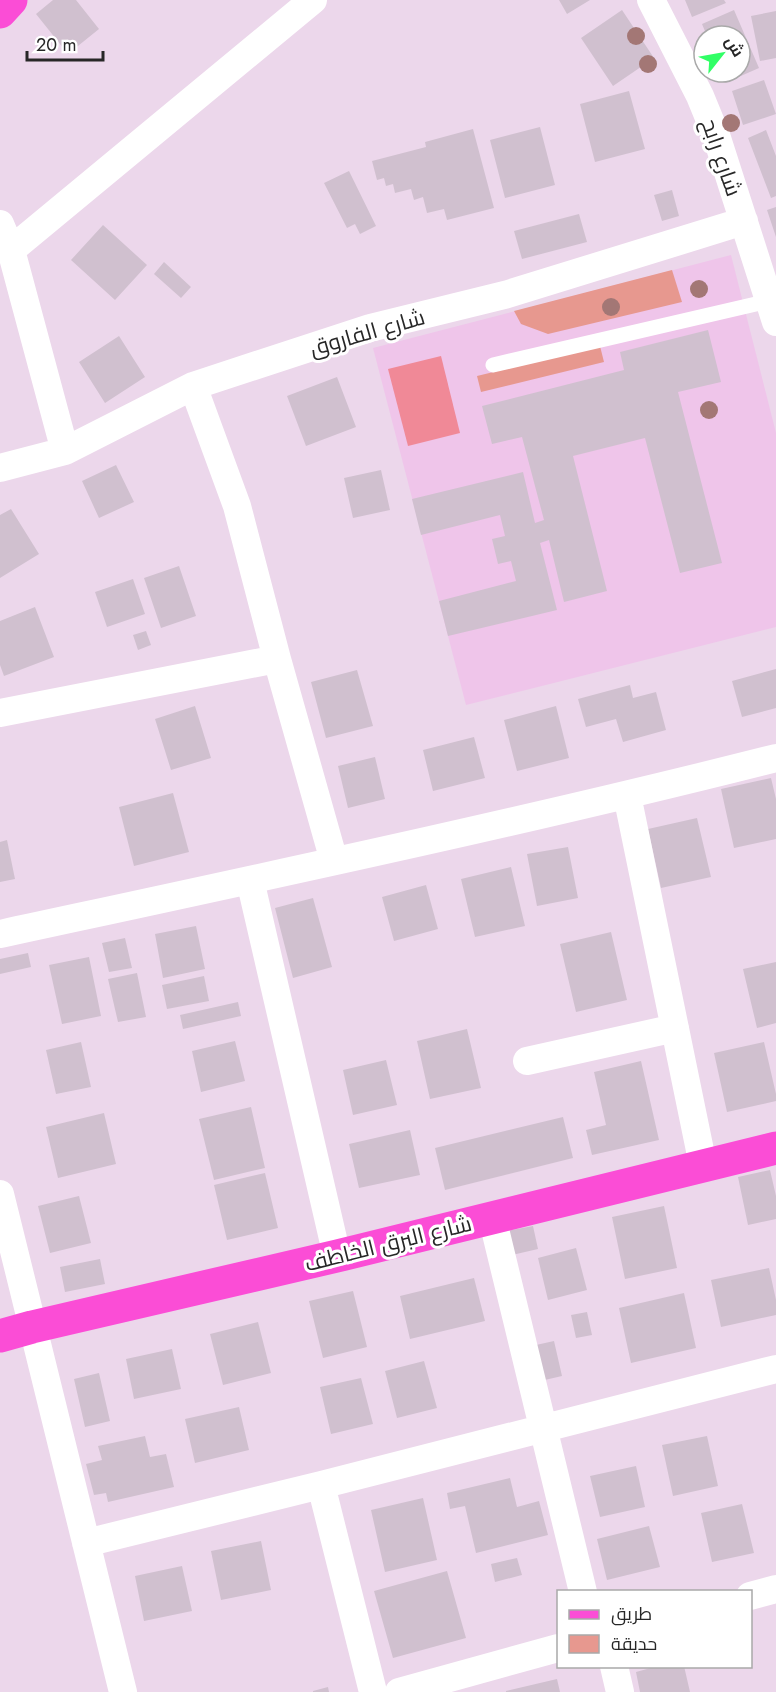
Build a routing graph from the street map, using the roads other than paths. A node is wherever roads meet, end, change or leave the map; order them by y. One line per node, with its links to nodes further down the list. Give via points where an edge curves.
1 (11, 0): 4 (main road)
2 (313, 0): 7 (street)
3 (651, 0): 5 (street, شارع رابح, via 700,96)
4 (0, 12)
5 (744, 221): 8 (street, شارع رابح); 10 (street, شارع الفاروق, via 508,294 370,328)
6 (0, 224): 7 (street)
7 (11, 250): 11 (street)
8 (772, 311): 9 (lane)
9 (493, 365)
10 (193, 386): 11 (street, شارع الفاروق); 13 (street, via 237,506)
11 (65, 451): 12 (street, شارع الفاروق)
12 (0, 468)
13 (277, 659): 14 (street); 17 (street)
14 (0, 713)
15 (776, 758): 16 (street)
16 (627, 795): 17 (street); 20 (street)
17 (334, 861): 18 (street)
18 (250, 880): 19 (street); 26 (street)
19 (0, 934)
20 (675, 1028): 21 (street); 23 (street)
21 (527, 1061)
22 (776, 1148): 23 (main road, شارع البرق الخاطف)
23 (703, 1165): 25 (main road, شارع البرق الخاطف)
24 (0, 1194): 27 (street)
25 (492, 1217): 26 (main road, شارع البرق الخاطف); 30 (street)
26 (337, 1256): 27 (main road, شارع البرق الخاطف)
27 (32, 1327): 28 (main road, شارع البرق الخاطف); 32 (street)
28 (0, 1336)
29 (776, 1369): 30 (street)
30 (542, 1429): 31 (street); 34 (street)
31 (321, 1485): 32 (street); 39 (street)
32 (86, 1543): 38 (street)
33 (776, 1589): 35 (street)
34 (582, 1590)
35 (752, 1595)
36 (557, 1648): 40 (street)
37 (614, 1668): 41 (street)
38 (123, 1692)
39 (373, 1692)
40 (399, 1692)
41 (620, 1692)

